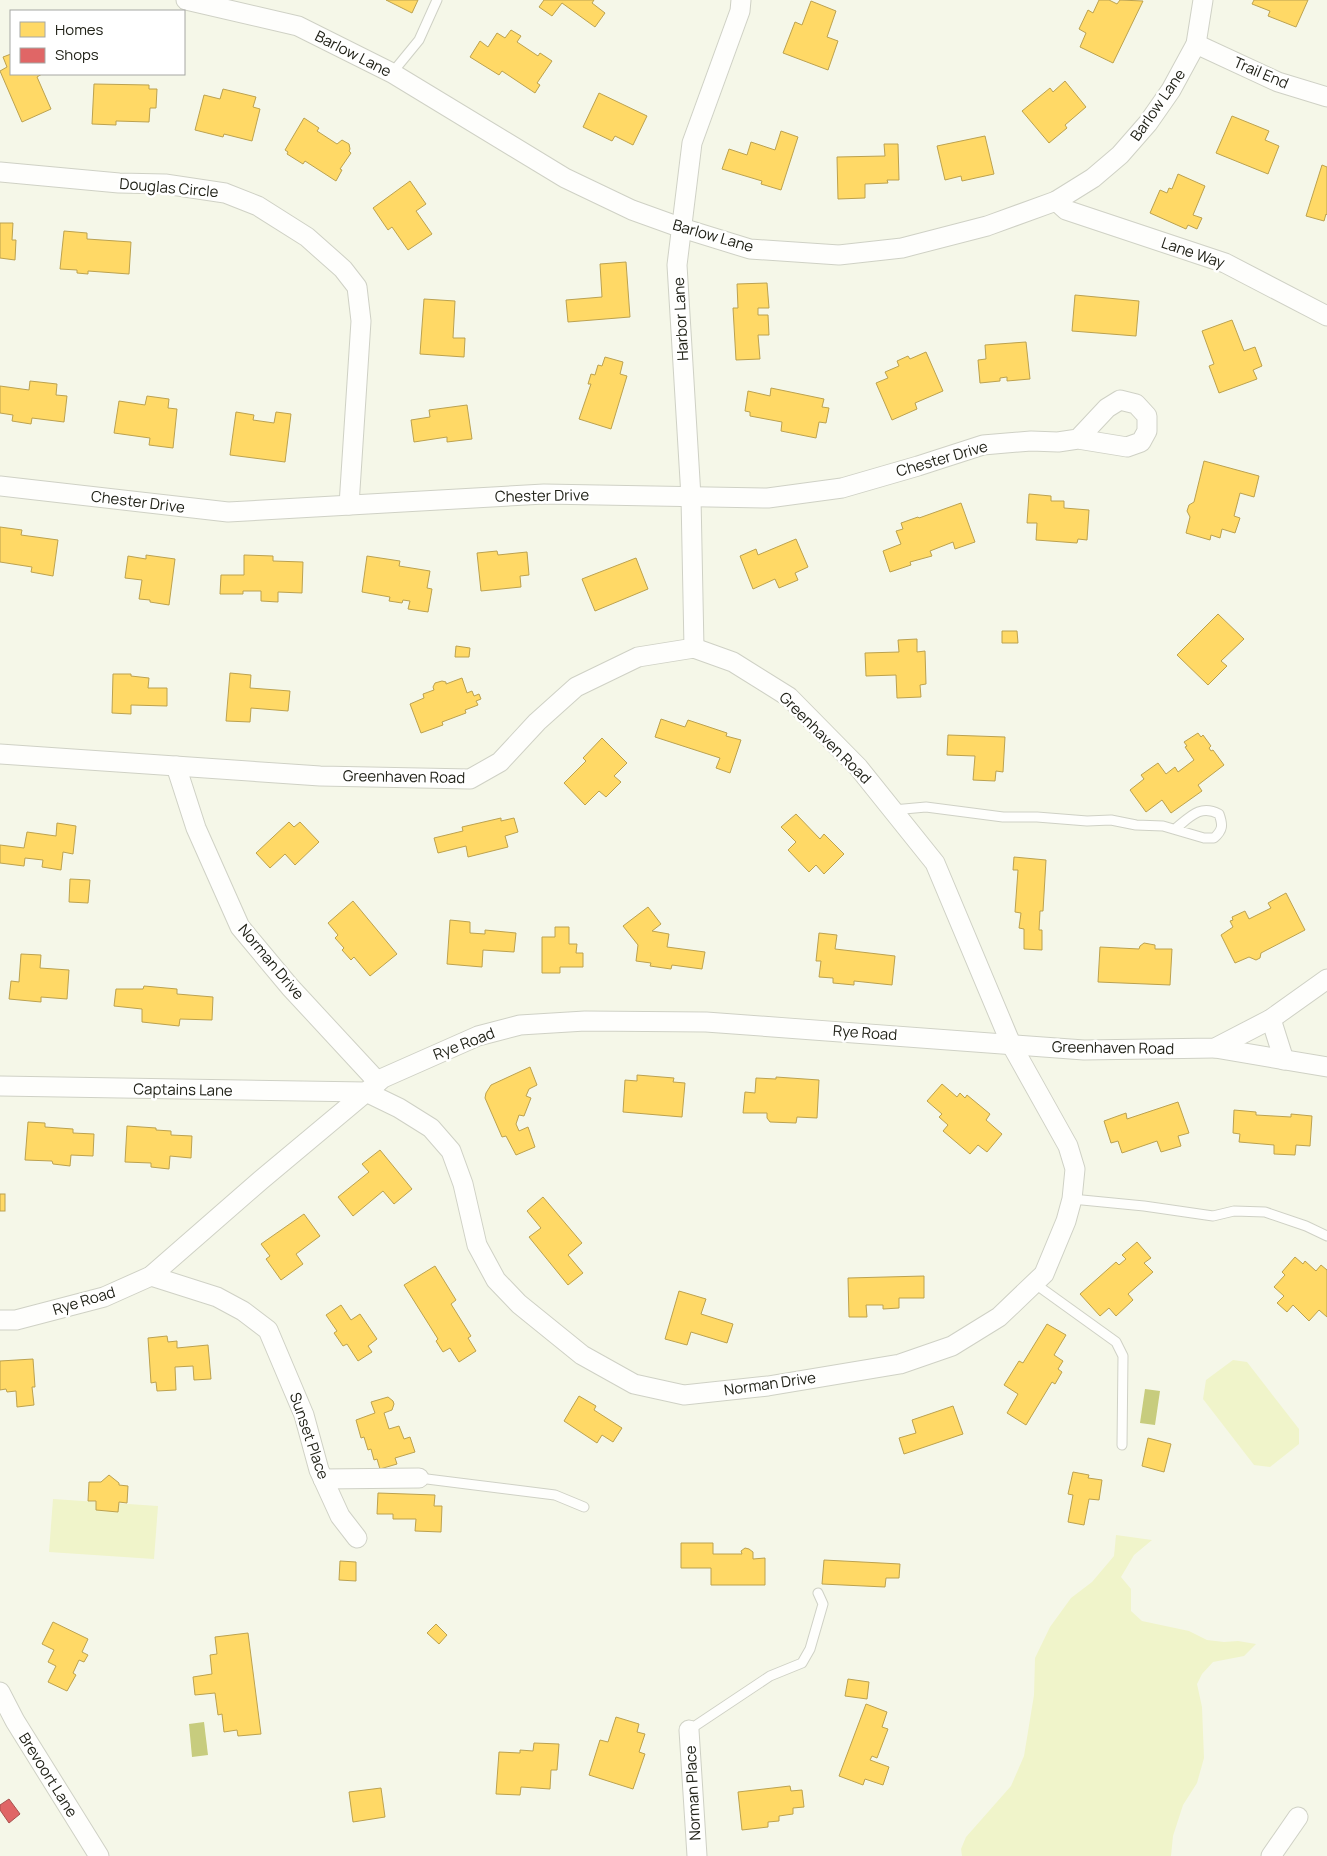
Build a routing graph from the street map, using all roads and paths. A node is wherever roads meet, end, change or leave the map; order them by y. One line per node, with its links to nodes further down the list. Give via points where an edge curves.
1 (186, 0): 6 (street, Barlow Lane, via 298,26)
2 (436, 0): 6 (lane, via 419,40)
3 (741, 0): 10 (street, Harbor Lane, via 740,11 692,143)
4 (1203, 0): 5 (street, Barlow Lane)
5 (1196, 44): 7 (street, Trail End, via 1278,82); 9 (street, Barlow Lane, via 1171,90 1120,155 1093,178)
6 (392, 73): 10 (street, Barlow Lane, via 565,178 632,210)
7 (1327, 97)
8 (0, 172): 15 (street, Douglas Circle, via 165,184 225,192 258,206 307,236 343,269 357,287 361,321)
9 (1056, 201): 10 (street, Barlow Lane, via 987,226 902,248 839,255 750,249); 11 (street, Lane Way, via 1066,210 1225,263)
10 (682, 228): 14 (street, Harbor Lane, via 677,265)
11 (1327, 316)
12 (1078, 439): 14 (street, Chester Drive, via 983,445 842,488 768,498)
13 (0, 486): 15 (street, Chester Drive, via 228,512)
14 (691, 497): 15 (street, Chester Drive, via 544,494); 16 (street, Harbor Lane)
15 (349, 505)
16 (694, 648): 18 (street, Greenhaven Road, via 638,657 576,687 500,762 470,779 320,776); 19 (street, Greenhaven Road, via 733,662 789,697 858,767)
17 (0, 754): 18 (street, Greenhaven Road)
18 (176, 766): 28 (street, Norman Drive, via 196,828 240,927)
19 (892, 810): 20 (lane, via 926,807 1003,817 1111,820); 23 (street, Greenhaven Road, via 935,863)
20 (1175, 829): 20 (lane, via 1214,838 1220,833 1222,821 1219,814 1205,809)
21 (1327, 979): 22 (street, Greenhaven Road)
22 (1271, 1019): 24 (street, Greenhaven Road); 25 (street)
23 (1011, 1044): 24 (street, Greenhaven Road, via 1084,1050); 28 (street, Rye Road, via 706,1022 584,1021 520,1025 478,1036 383,1078); 29 (street, Norman Drive, via 1068,1146 1075,1169)
24 (1215, 1048): 25 (street)
25 (1284, 1060): 26 (street)
26 (1327, 1067)
27 (0, 1086): 28 (street, Captains Lane)
28 (372, 1087): 31 (street, Rye Road); 32 (street, Norman Drive, via 431,1128 451,1150 463,1184 477,1245 496,1280 582,1355 634,1384 684,1395 768,1386 900,1364 952,1346 1000,1317)
29 (1072, 1198): 30 (lane, via 1213,1216 1265,1212); 32 (street, Norman Drive, via 1044,1274)
30 (1327, 1236)
31 (151, 1276): 33 (street, Rye Road, via 104,1297 16,1320); 36 (street, Sunset Place, via 217,1297 268,1330 304,1415)
32 (1034, 1283): 34 (lane, via 1116,1342 1123,1356)
33 (0, 1320)
34 (1122, 1445)
35 (419, 1478): 36 (street); 37 (lane, via 554,1495)
36 (323, 1479): 38 (street, Sunset Place, via 340,1516)
37 (584, 1507)
38 (357, 1538)
39 (818, 1593): 41 (lane, via 822,1604 810,1649 802,1664 770,1676)
40 (0, 1692): 43 (street, Brevoort Lane)
41 (689, 1730): 44 (street, Norman Place)
42 (1298, 1817): 45 (street)
43 (99, 1856)
44 (697, 1856)
45 (1272, 1856)

